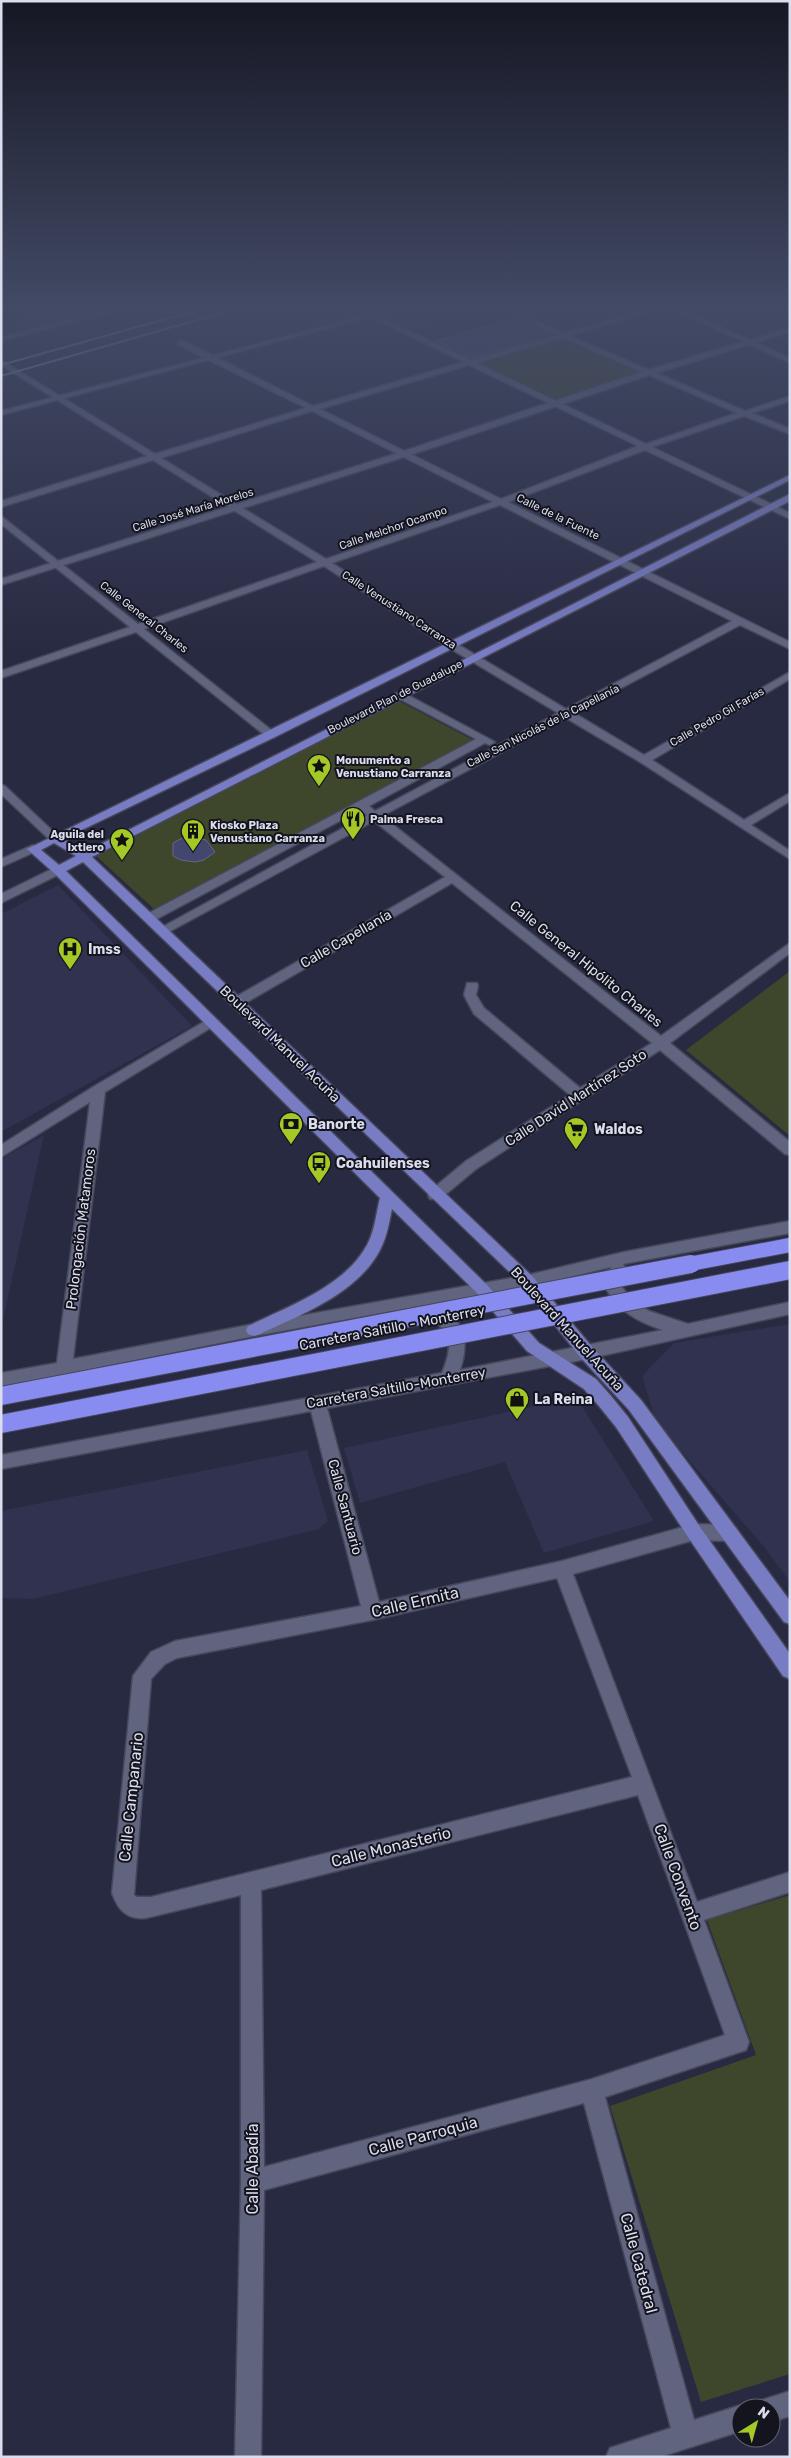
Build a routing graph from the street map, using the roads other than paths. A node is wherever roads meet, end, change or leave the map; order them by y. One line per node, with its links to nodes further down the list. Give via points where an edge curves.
1 (100, 425): 11 (street, Calle Venustiano Carranza)
2 (260, 425): 11 (street)
3 (343, 425): 10 (street, Calle de la Fuente)
4 (491, 425): 10 (street, Calle José María Morelos)
5 (599, 425): 9 (street)
6 (712, 425): 9 (street, Calle Melchor Ocampo)
7 (772, 425): 8 (street)
8 (790, 432)
9 (644, 447): 13 (street); 15 (street, Calle Melchor Ocampo)
10 (404, 454): 15 (street, Calle de la Fuente); 18 (street, Calle José María Morelos)
11 (154, 457): 16 (street); 18 (street, Calle Venustiano Carranza)
12 (790, 477): 13 (main road, Boulevard Plan de Guadalupe)
13 (749, 496): 17 (street); 21 (main road, Boulevard Plan de Guadalupe)
14 (790, 497): 17 (main road, Boulevard Plan de Guadalupe)
15 (500, 502): 21 (street, Calle de la Fuente); 22 (street, Calle Melchor Ocampo)
16 (1, 504)
17 (769, 506): 19 (street); 24 (main road, Boulevard Plan de Guadalupe)
18 (237, 508): 22 (street, Calle Venustiano Carranza); 23 (street, Calle José María Morelos)
19 (790, 516)
20 (1, 519): 23 (street, Calle General Charles)
21 (620, 561): 24 (street, Calle de la Fuente); 28 (main road, Boulevard Plan de Guadalupe)
22 (325, 563): 27 (street, Calle Melchor Ocampo); 28 (street, Calle Venustiano Carranza)
23 (57, 564): 25 (street, Calle José María Morelos); 27 (street, Calle General Charles)
24 (643, 573): 26 (street, Calle de la Fuente); 30 (main road, Boulevard Plan de Guadalupe)
25 (1, 582)
26 (740, 622): 29 (street, Calle de la Fuente); 34 (street, Calle San Nicolás de la Capellanía)
27 (138, 627): 31 (street, Calle Melchor Ocampo); 35 (street, Calle General Charles)
28 (450, 644): 30 (street, Calle Venustiano Carranza); 35 (main road, Boulevard Plan de Guadalupe)
29 (790, 646)
30 (473, 657): 33 (main road, Boulevard Plan de Guadalupe); 34 (street, Calle Venustiano Carranza)
31 (1, 675)
32 (790, 675): 38 (street, Calle Pedro Gil Farías)
33 (400, 695): 36 (street); 51 (main road, Boulevard Plan de Guadalupe)
34 (567, 714): 37 (street, Calle San Nicolás de la Capellanía); 38 (street, Calle Venustiano Carranza)
35 (271, 735): 47 (main road, Boulevard Plan de Guadalupe)
36 (485, 739): 37 (street); 39 (street, Calle San Nicolás de la Capellanía)
37 (500, 748): 40 (street, Calle San Nicolás de la Capellanía)
38 (644, 760): 45 (street, Calle Venustiano Carranza)
39 (442, 762): 40 (street); 43 (street, Calle San Nicolás de la Capellanía)
40 (457, 771): 44 (street, Calle San Nicolás de la Capellanía)
41 (1, 788): 47 (street, Boulevard Manuel Acuña)
42 (790, 796): 45 (street)
43 (362, 806): 44 (street, Calle General Hipólito Charles); 46 (street, Calle San Nicolás de la Capellanía)
44 (375, 816): 48 (street, Calle San Nicolás de la Capellanía); 54 (street, Calle General Hipólito Charles)
45 (744, 825): 50 (street, Calle Venustiano Carranza)
46 (306, 835): 48 (street); 55 (street, Calle San Nicolás de la Capellanía)
47 (55, 839): 49 (main road, Boulevard Plan de Guadalupe); 51 (main road, Boulevard Manuel Acuña)
48 (320, 845): 56 (street, Calle San Nicolás de la Capellanía)
49 (33, 849): 52 (street, Boulevard Plan de Guadalupe); 53 (main road, Boulevard Manuel Acuña)
50 (790, 856)
51 (85, 857): 53 (main road, Boulevard Plan de Guadalupe); 58 (main road, Boulevard Manuel Acuña)
52 (1, 864)
53 (58, 870): 57 (street, Boulevard Plan de Guadalupe); 63 (main road, Boulevard Manuel Acuña)
54 (454, 877): 62 (street, Calle Capellanía); 64 (street, Calle General Hipólito Charles)
55 (221, 880): 56 (street); 58 (street, Calle San Nicolás de la Capellanía)
56 (234, 891): 59 (street, Calle San Nicolás de la Capellanía)
57 (1, 899)
58 (149, 918): 59 (main road, Boulevard Manuel Acuña)
59 (161, 931): 62 (main road, Boulevard Manuel Acuña)
60 (790, 947): 64 (street, Calle David Martínez Soto)
61 (472, 986): 66 (street, via 470,995 479,1011)
62 (237, 1002): 69 (main road, Boulevard Manuel Acuña)
63 (212, 1022): 65 (street); 70 (main road, Boulevard Manuel Acuña)
64 (661, 1043): 66 (street, Calle David Martínez Soto); 67 (street, Calle General Hipólito Charles)
65 (98, 1090): 68 (street); 83 (street, Prolongación Matamoros)
66 (579, 1095): 69 (street, Calle David Martínez Soto, via 471,1165)
67 (790, 1150)
68 (1, 1152)
69 (435, 1195): 75 (main road, Boulevard Manuel Acuña)
70 (388, 1197): 76 (main road, Boulevard Manuel Acuña); 79 (main road, via 374,1247 360,1267 339,1285)
71 (790, 1227): 73 (street)
72 (790, 1245): 86 (highway, Carretera Saltillo - Monterrey, bridge)
73 (624, 1258): 75 (street); 80 (street, via 615,1272 613,1287 618,1296 641,1315)
74 (790, 1270): 88 (highway, Carretera Saltillo - Monterrey, bridge)
75 (528, 1281): 76 (street); 81 (main road, Boulevard Manuel Acuña)
76 (483, 1290): 77 (street); 82 (main road, Boulevard Manuel Acuña, via 524,1338)
77 (413, 1300): 79 (street); 84 (street, via 445,1318 458,1339 459,1349)
78 (790, 1308): 80 (street, Carretera Saltillo-Monterrey)
79 (254, 1330): 83 (street)
80 (686, 1330): 81 (street, Carretera Saltillo-Monterrey)
81 (587, 1353): 82 (street, Carretera Saltillo-Monterrey); 91 (main road, Boulevard Manuel Acuña, via 635,1405)
82 (549, 1359): 84 (street, Carretera Saltillo-Monterrey); 90 (main road, Boulevard Manuel Acuña, via 590,1384 605,1401)
83 (64, 1368): 85 (street)
84 (448, 1379): 87 (street, Carretera Saltillo-Monterrey)
85 (1, 1380)
86 (1, 1396)
87 (317, 1402): 89 (street, Carretera Saltillo-Monterrey); 93 (street, Calle Santuario)
88 (1, 1424)
89 (1, 1462)
90 (694, 1532): 91 (street, Calle Ermita); 92 (street, Calle Ermita); 95 (main road, Boulevard Manuel Acuña)
91 (730, 1533): 94 (main road, Boulevard Manuel Acuña)
92 (562, 1569): 93 (street, Calle Ermita); 97 (street, Calle Convento)
93 (372, 1612): 96 (street, Calle Ermita, via 175,1650 158,1658)
94 (790, 1616)
95 (790, 1670)
96 (142, 1676): 100 (street, Calle Campanario, via 122,1893 127,1904)
97 (644, 1784): 98 (street, Calle Monasterio); 101 (street, Calle Convento)
98 (251, 1882): 100 (street, Calle Monasterio); 103 (street, Calle Abadía)
99 (790, 1882): 101 (street)
100 (138, 1909)
101 (691, 1914): 102 (street, Calle Convento, via 738,2042)
102 (592, 2090): 103 (street, Calle Parroquia); 105 (street, Calle Catedral)
103 (253, 2182): 106 (street, Calle Abadía)
104 (731, 2421): 105 (street)
105 (686, 2436): 107 (street)
106 (248, 2457)
107 (619, 2457)

